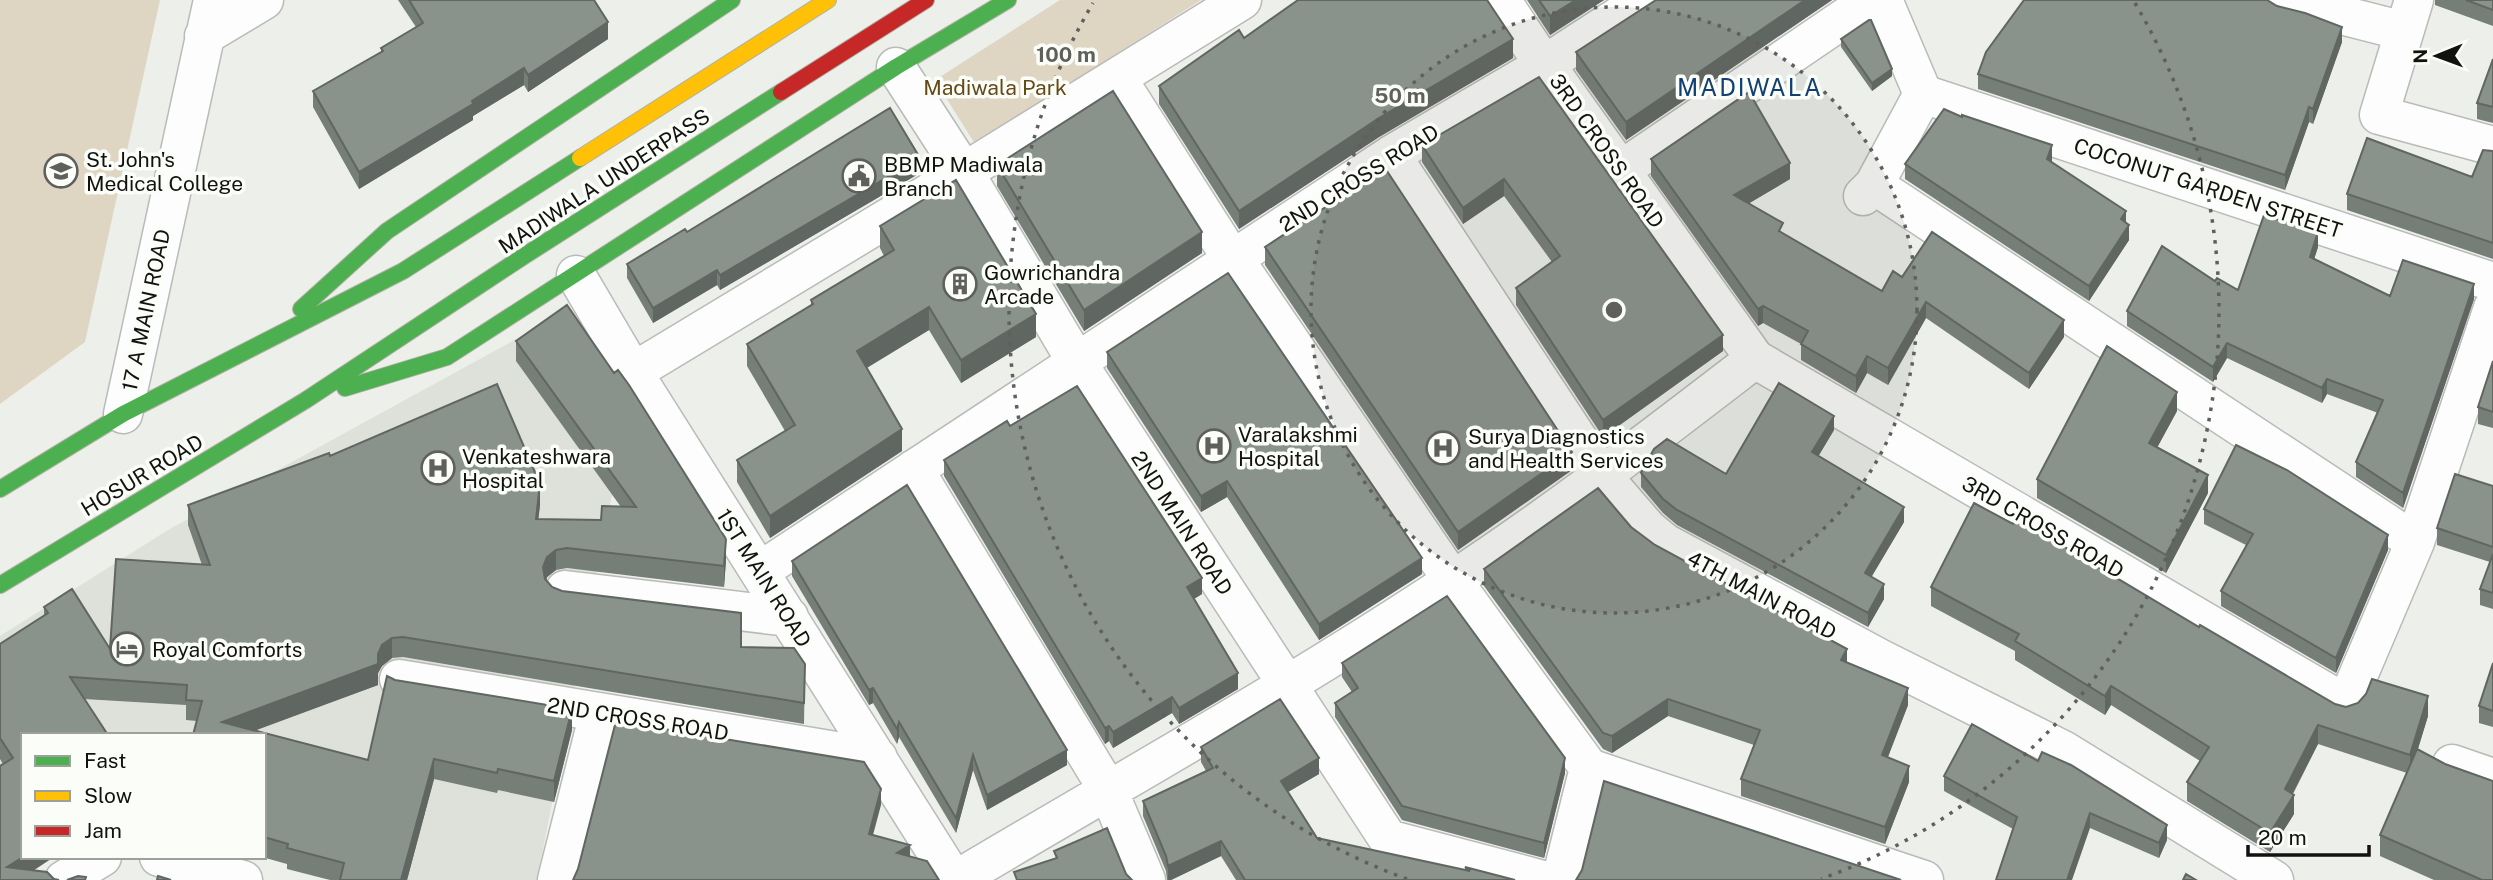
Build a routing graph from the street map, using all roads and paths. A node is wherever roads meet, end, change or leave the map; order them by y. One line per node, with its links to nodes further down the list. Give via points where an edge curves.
1 (213, 0): 14 (street, 17 A MAIN ROAD)
2 (264, 0): 14 (street)
3 (732, 0): 27 (main road, via 387,231)
4 (828, 0): 27 (main road, MADIWALA UNDERPASS, via 404,271)
5 (926, 0): 31 (main road, MADIWALA UNDERPASS)
6 (1008, 0): 16 (main road)
7 (1242, 0): 17 (street)
8 (1501, 0): 15 (street, 3RD CROSS ROAD)
9 (1644, 0): 15 (street, 2ND CROSS ROAD)
10 (1871, 0): 21 (street)
11 (1883, 0): 18 (street)
12 (2282, 0): 13 (street)
13 (2409, 16): 19 (street, via 2379,114)
14 (204, 36): 32 (street, 17 A MAIN ROAD)
15 (1544, 65): 20 (street, 2ND CROSS ROAD); 21 (street, 3RD CROSS ROAD)
16 (896, 68): 22 (street, 2ND MAIN ROAD); 24 (main road)
17 (1117, 78): 22 (street); 23 (street)
18 (1923, 94): 25 (street, COCONUT GARDEN STREET); 36 (street, via 1869,190)
19 (2493, 146)
20 (1391, 155): 23 (street, 2ND CROSS ROAD); 34 (street, 4TH MAIN ROAD)
21 (1621, 170): 28 (street, 3RD CROSS ROAD)
22 (964, 172): 29 (street, 2ND MAIN ROAD); 30 (street)
23 (1232, 259): 29 (street, 2ND CROSS ROAD); 38 (street)
24 (576, 275): 30 (street, 1ST MAIN ROAD); 31 (main road, via 447,357)
25 (2493, 282)
26 (2493, 308): 36 (street, 3RD CROSS ROAD)
27 (265, 341): 32 (main road)
28 (1755, 359): 34 (street); 36 (street, 3RD CROSS ROAD, via 2346,704)
29 (1076, 361): 33 (street, 2ND CROSS ROAD); 43 (street, 2ND MAIN ROAD)
30 (633, 372): 37 (street, 1ST MAIN ROAD)
31 (306, 400): 39 (main road, HOSUR ROAD)
32 (123, 414): 35 (main road)
33 (914, 469): 37 (street, 2ND CROSS ROAD); 49 (street)
34 (1603, 477): 38 (street); 62 (street, 4TH MAIN ROAD, via 1665,543 2063,750)
35 (0, 489)
36 (2415, 542)
37 (760, 570): 41 (street, 1ST MAIN ROAD)
38 (1452, 581): 43 (street); 47 (street)
39 (0, 585)
40 (565, 590): 41 (street)
41 (789, 617): 45 (street, 1ST MAIN ROAD)
42 (398, 679): 44 (street, 2ND CROSS ROAD)
43 (1287, 684): 49 (street); 59 (street, 2ND MAIN ROAD, via 1388,839)
44 (599, 713): 45 (street, 2ND CROSS ROAD); 56 (street)
45 (878, 758): 57 (street, 1ST MAIN ROAD)
46 (2452, 764): 48 (street)
47 (1589, 768): 60 (street); 61 (street)
48 (2493, 778)
49 (1108, 790): 57 (street); 58 (street)
50 (99, 859): 53 (street)
51 (118, 859): 54 (street)
52 (166, 859): 55 (street)
53 (64, 880)
54 (114, 880)
55 (243, 880)
56 (557, 880)
57 (955, 880)
58 (1146, 880)
59 (1543, 880)
60 (1561, 880)
61 (1924, 880)
62 (2274, 880)

